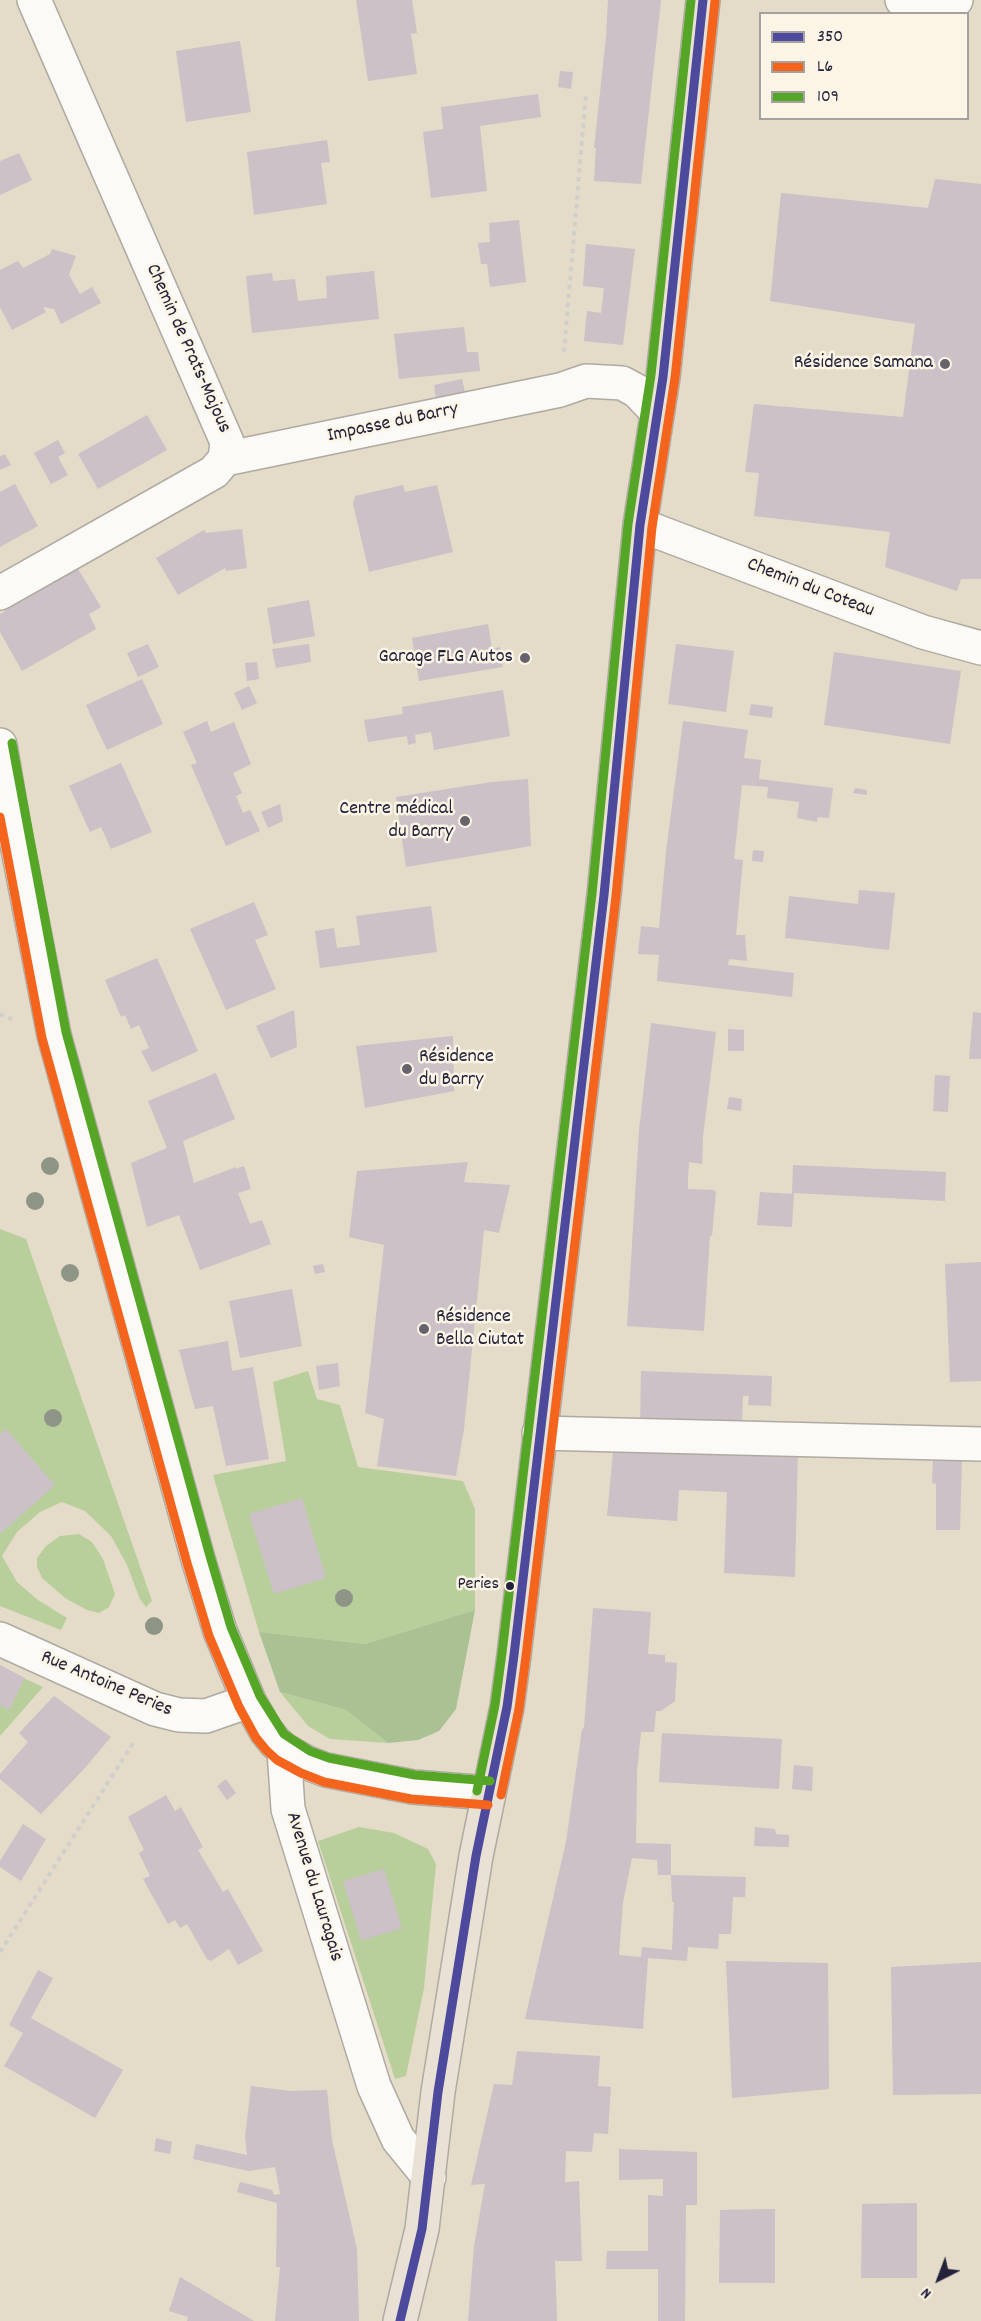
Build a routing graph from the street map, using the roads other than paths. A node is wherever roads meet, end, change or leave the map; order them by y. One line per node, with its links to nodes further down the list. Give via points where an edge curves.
1 (34, 0): 6 (street, Chemin de Prats-Majous, via 228,442)
2 (703, 0): 5 (main road)
3 (902, 0): 4 (street, via 943,4)
4 (956, 0)
5 (657, 412): 6 (street, Impasse du Barry, via 638,391 622,383 586,381 560,390); 7 (main road)
6 (225, 459): 8 (street, Chemin de Prats-Majous, via 214,472)
7 (640, 525): 9 (street, Chemin du Coteau, via 923,632); 11 (main road, via 604,895)
8 (0, 593)
9 (981, 648)
10 (0, 745): 14 (street, via 54,1035 198,1559 220,1631)
11 (539, 1433): 12 (street); 16 (main road, via 507,1707)
12 (981, 1444)
13 (0, 1639): 14 (street, Rue Antoine Peries, via 155,1709 179,1715 206,1716)
14 (249, 1701): 15 (street, via 266,1731)
15 (284, 1750): 16 (street, via 326,1770 413,1786); 17 (street, Avenue du Lauragais, via 288,1809 374,2086 398,2139)
16 (489, 1793): 17 (main road, via 438,2092)
17 (429, 2177): 18 (main road, via 422,2229)
18 (400, 2321)

